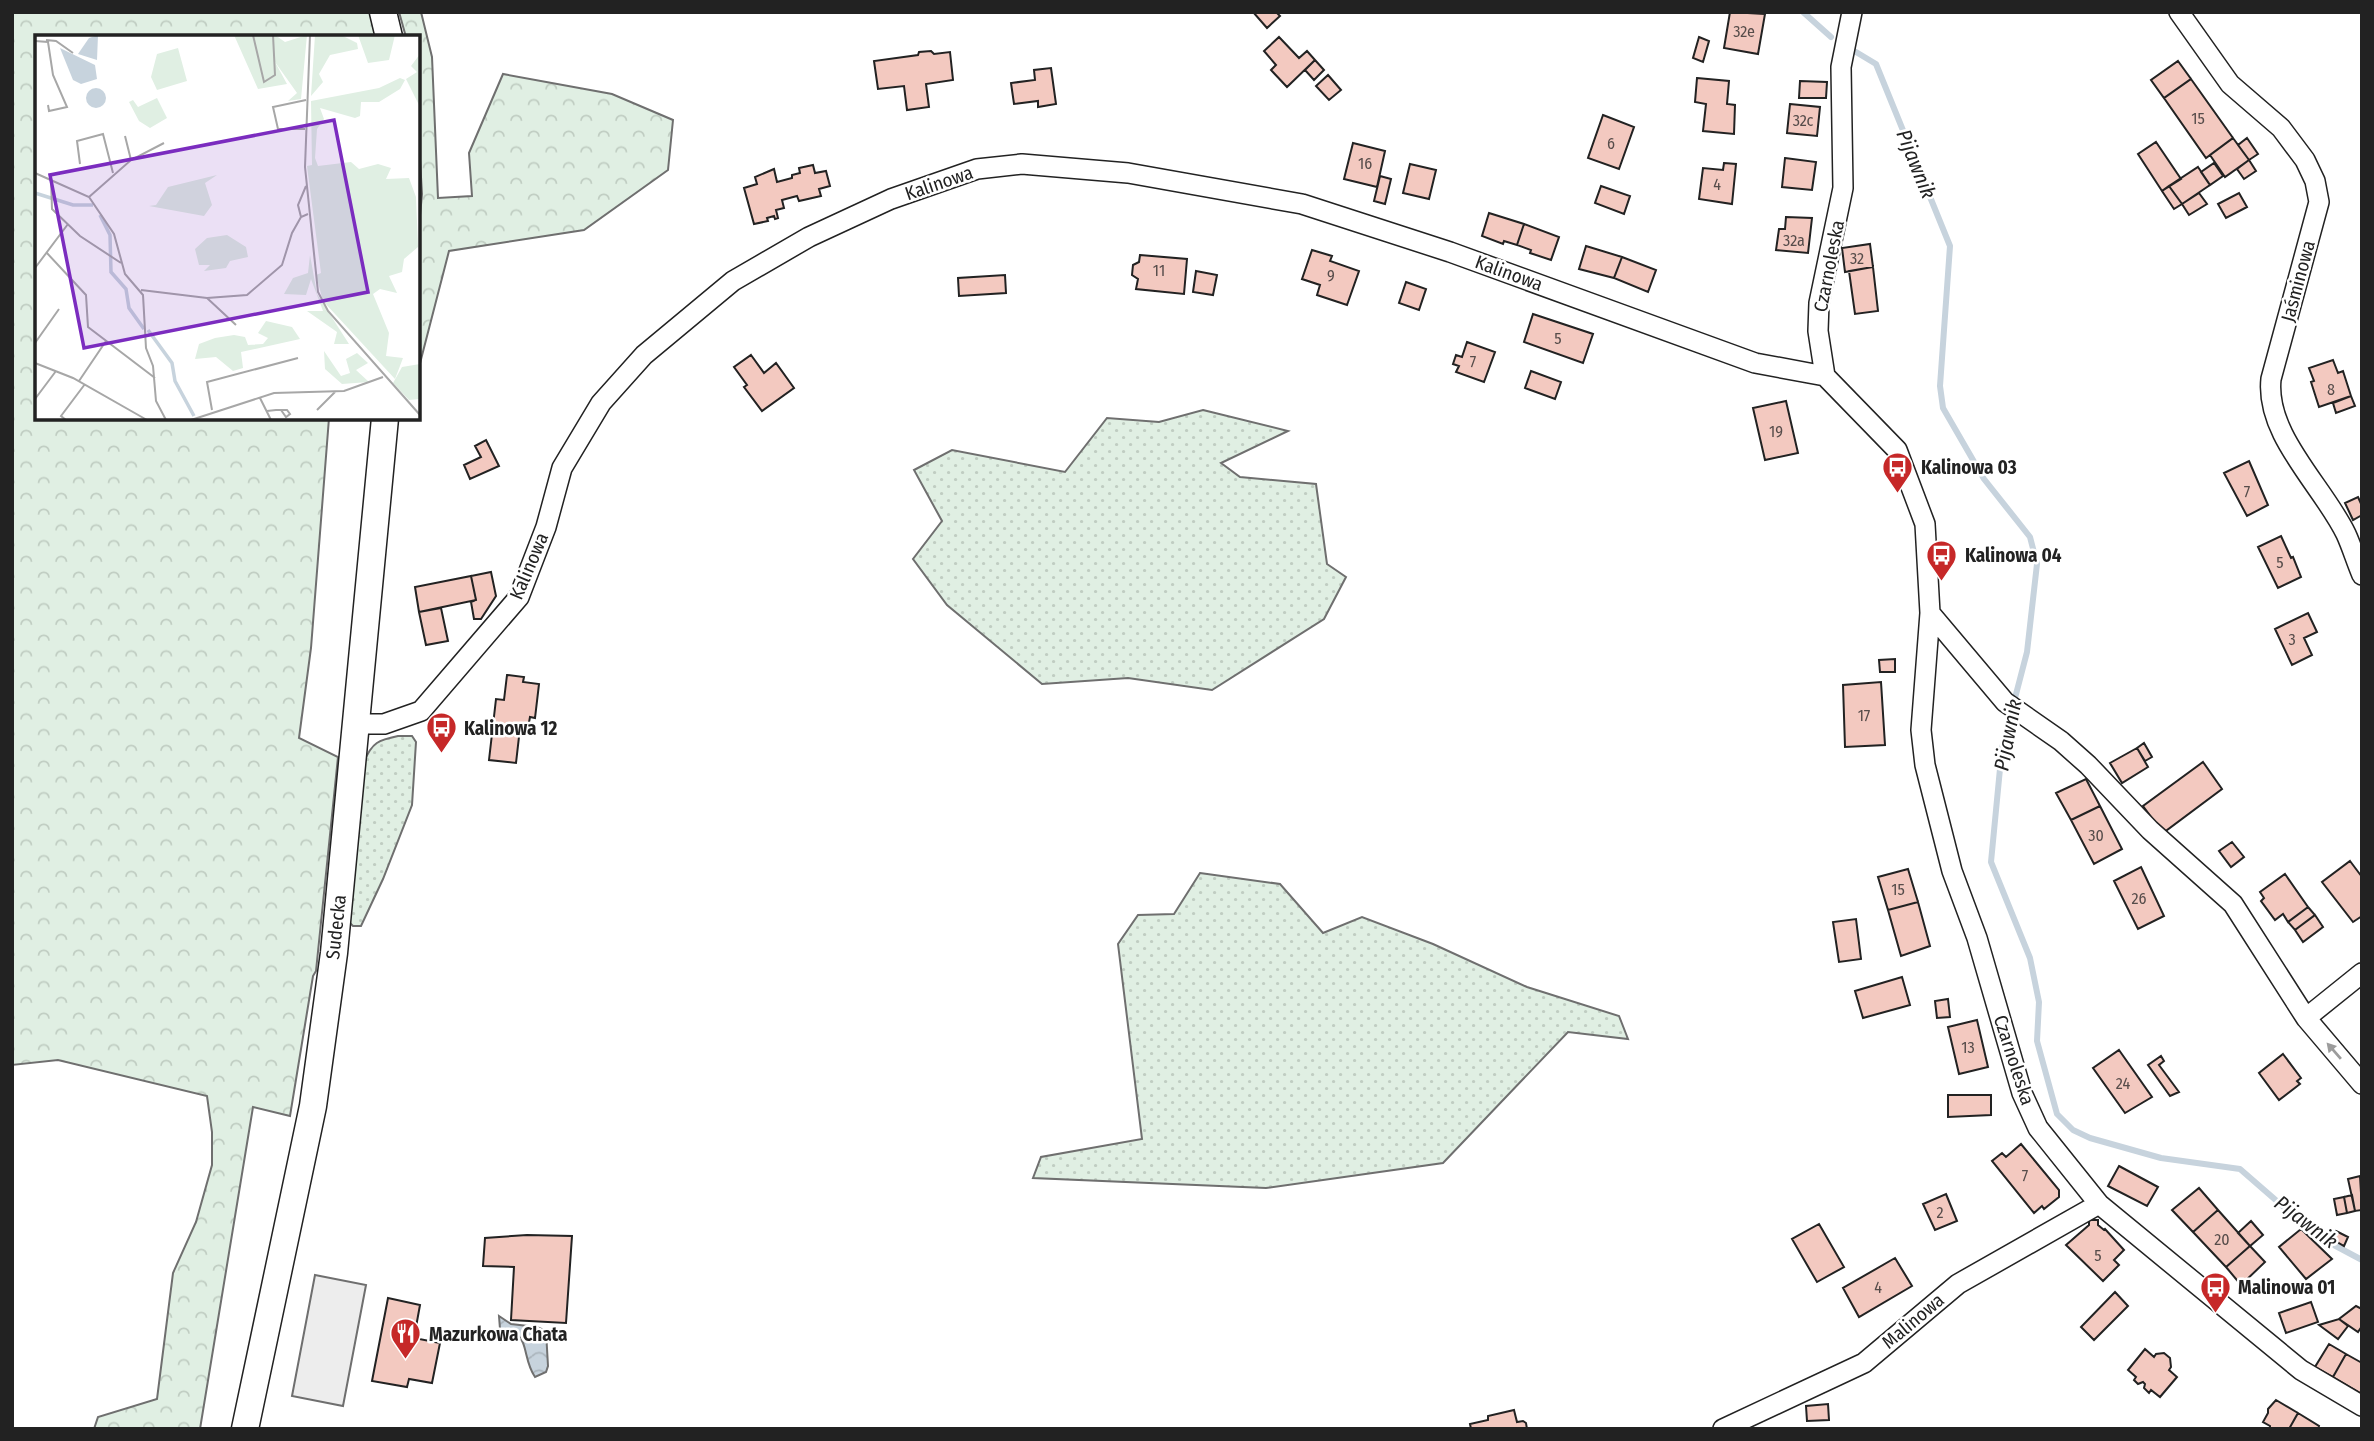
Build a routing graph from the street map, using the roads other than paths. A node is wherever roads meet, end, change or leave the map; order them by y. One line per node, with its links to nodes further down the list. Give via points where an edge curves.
1 (383, 12): 4 (main road)
2 (1852, 12): 5 (street, Czarnoleska, via 1841,67 1843,188 1819,303)
3 (2179, 12): 7 (street, Jaśminowa, via 2230,84 2281,128 2315,181 2319,202 2270,394 2275,418 2345,533)
4 (388, 35)
5 (1825, 376): 8 (street, Czarnoleska, via 1897,450 1925,524); 9 (street, Kalinowa, via 1755,363 1302,204 1128,173 1022,164 977,169 891,199 809,237 733,281 644,355 601,404 562,468 519,597 421,711 384,724)
6 (385, 420): 9 (main road, Sudecka)
7 (2362, 575)
8 (1930, 613): 11 (street, via 2005,702 2061,741 2233,904); 13 (street, Czarnoleska, via 1921,730 1925,765 1952,871 1977,938 2022,1093 2038,1128)
9 (357, 723): 15 (main road, Sudecka, via 313,1106)
10 (2362, 974): 11 (street)
11 (2306, 1018): 12 (street, one-way to 11)
12 (2362, 1084)
13 (2099, 1203): 14 (street, Czarnoleska, via 2301,1370); 16 (street, Malinowa, via 1958,1284 1864,1363)
14 (2362, 1406)
15 (244, 1429)
16 (1723, 1429)

